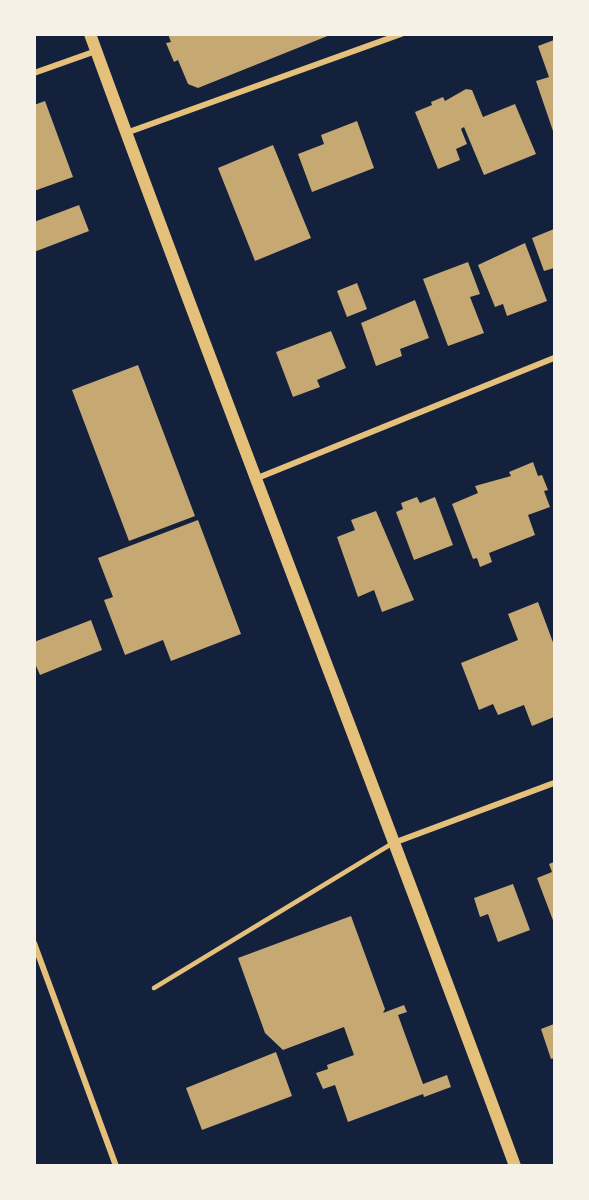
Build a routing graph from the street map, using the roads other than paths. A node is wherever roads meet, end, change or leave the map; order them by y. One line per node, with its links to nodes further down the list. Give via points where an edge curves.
1 (90, 34): 3 (main road)
2 (400, 34): 5 (street)
3 (96, 51): 4 (street); 5 (main road)
4 (34, 73)
5 (126, 133): 7 (main road)
6 (555, 358): 7 (street)
7 (254, 479): 9 (main road)
8 (555, 783): 9 (street)
9 (396, 842): 11 (lane); 13 (main road)
10 (34, 943): 12 (street)
11 (154, 988)
12 (116, 1166)
13 (515, 1166)

